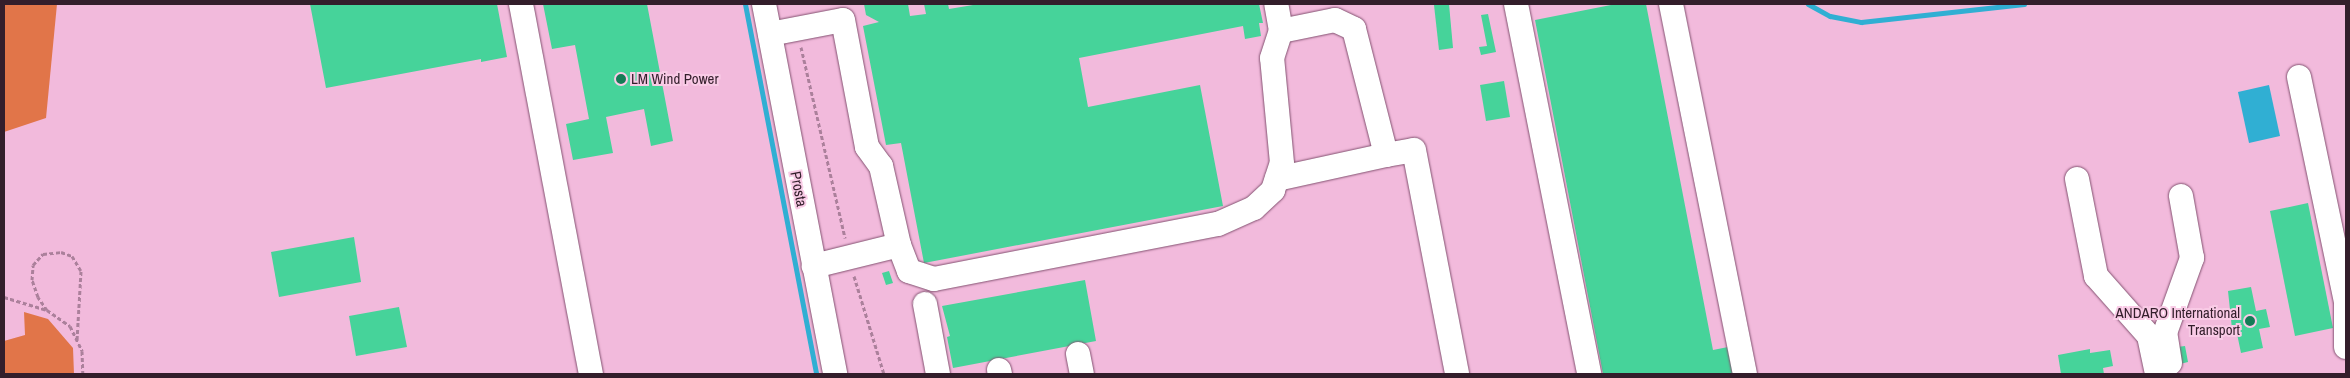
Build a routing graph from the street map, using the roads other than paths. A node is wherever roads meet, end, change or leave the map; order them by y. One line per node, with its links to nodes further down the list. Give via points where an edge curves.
1 (521, 4): 18 (street)
2 (764, 4): 8 (street, Prosta)
3 (1276, 4): 7 (street)
4 (1516, 4): 22 (street)
5 (1671, 4): 23 (street)
6 (847, 12): 8 (street); 14 (street, via 867,147 881,166)
7 (1282, 30): 10 (street, via 1335,20 1354,29); 11 (street, via 1272,58 1282,163)
8 (770, 34): 15 (street, Prosta)
9 (2299, 77): 17 (street, via 2346,302)
10 (1386, 156): 11 (street); 21 (street, via 1414,150)
11 (1277, 179): 14 (street, via 1273,190 1254,208 1218,224 934,279 909,270)
12 (2077, 179): 24 (street, via 2096,276 2149,336)
13 (2181, 196): 25 (street, via 2192,258 2165,333)
14 (899, 246): 15 (street)
15 (814, 266): 19 (street, Prosta)
16 (925, 304): 20 (street)
17 (2346, 346)
18 (591, 374)
19 (835, 374)
20 (938, 374)
21 (1457, 374)
22 (1589, 374)
23 (1745, 374)
24 (2156, 374)
25 (2172, 374)

